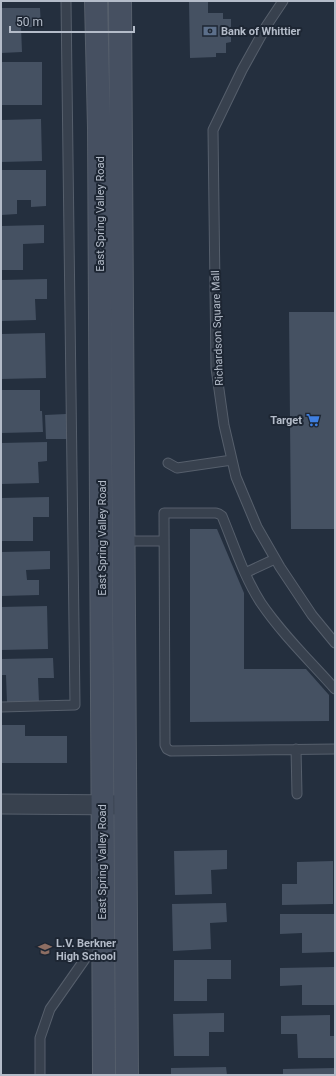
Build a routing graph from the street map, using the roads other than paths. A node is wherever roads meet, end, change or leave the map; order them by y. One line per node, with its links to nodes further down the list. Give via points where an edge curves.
1 (66, 1): 16 (lane, via 75,705)
2 (96, 1): 5 (street, East Spring Valley Road)
3 (120, 1): 6 (street, East Spring Valley Road)
4 (283, 1): 7 (lane, Richardson Square Mall, via 242,70 212,130 216,368)
5 (99, 128): 6 (street); 9 (street, East Spring Valley Road)
6 (121, 129): 10 (street, East Spring Valley Road)
7 (232, 460): 8 (lane, via 177,468); 12 (lane, Richardson Square Mall, via 236,478 257,527)
8 (168, 463)
9 (102, 541): 10 (street); 21 (street, East Spring Valley Road)
10 (124, 541): 11 (lane); 22 (street, East Spring Valley Road)
11 (163, 541): 13 (lane, via 164,513 220,514); 17 (lane, via 166,750 171,752)
12 (275, 559): 13 (lane); 14 (lane, Richardson Square Mall, via 312,615)
13 (246, 573): 15 (lane, via 260,602 277,625)
14 (335, 643)
15 (335, 689)
16 (1, 706)
17 (296, 749): 18 (lane); 19 (lane)
18 (335, 749)
19 (297, 794)
20 (1, 804): 21 (street)
21 (102, 805): 22 (street); 23 (street, East Spring Valley Road)
22 (126, 805): 26 (street, East Spring Valley Road)
23 (103, 933): 24 (lane, via 50,1009 40,1038); 25 (street, East Spring Valley Road)
24 (40, 1075)
25 (104, 1075)
26 (127, 1075)

